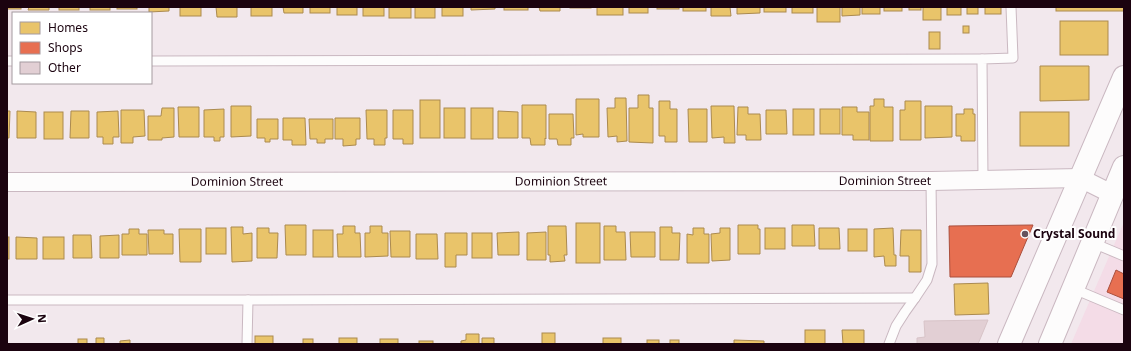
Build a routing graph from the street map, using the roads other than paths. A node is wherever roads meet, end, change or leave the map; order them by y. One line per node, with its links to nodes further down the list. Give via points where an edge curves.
1 (1011, 7): 2 (lane, via 1013,58)
2 (982, 59): 3 (lane); 7 (lane)
3 (152, 61)
4 (1124, 77): 6 (main road)
5 (1124, 167): 10 (main road)
6 (1080, 178): 7 (street, Dominion Street); 10 (street, Dominion Street); 20 (main road)
7 (984, 180): 8 (street, Dominion Street)
8 (931, 181): 9 (street, Dominion Street); 14 (lane, via 932,264 927,280)
9 (7, 182)
10 (1112, 194): 11 (main road)
11 (1093, 243): 12 (lane); 13 (main road)
12 (1124, 256)
13 (1074, 289): 17 (lane); 21 (main road)
14 (915, 298): 16 (lane); 19 (lane, via 896,326)
15 (7, 300): 16 (lane)
16 (248, 300): 18 (lane)
17 (1124, 310)
18 (247, 344)
19 (889, 344)
20 (1009, 344)
21 (1050, 344)

